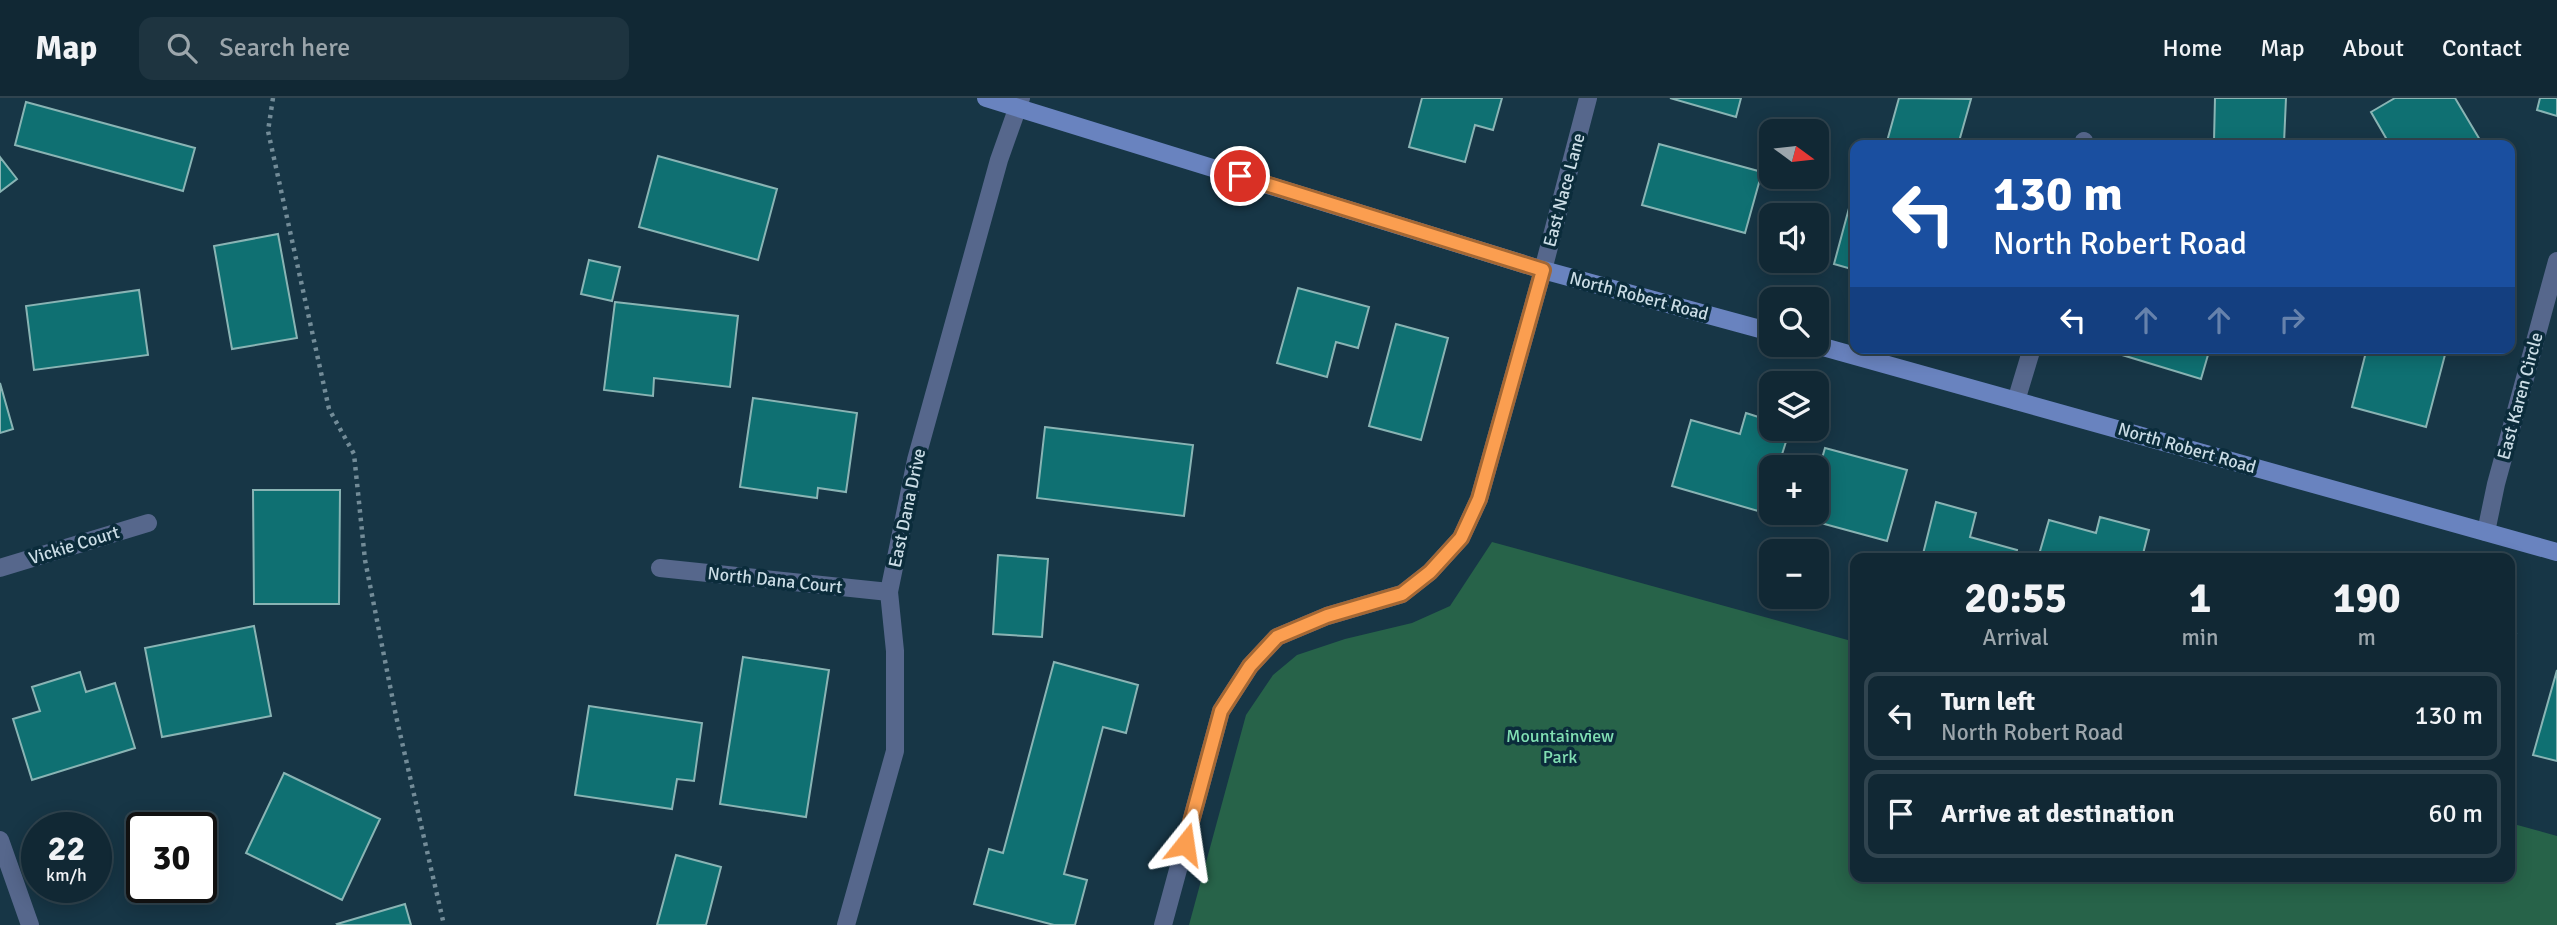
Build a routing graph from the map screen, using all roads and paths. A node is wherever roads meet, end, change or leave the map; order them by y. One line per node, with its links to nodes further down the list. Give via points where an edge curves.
1 (273, 98): 19 (path, via 268,131 328,409 354,454 365,560)
2 (986, 98): 4 (main road, North Robert Road)
3 (1588, 98): 6 (street, East Nace Lane)
4 (1020, 103): 6 (main road, North Robert Road); 16 (street, East Dana Drive, via 999,160 916,460)
5 (2557, 261): 12 (street, East Karen Circle)
6 (1543, 270): 7 (main road, North Robert Road); 21 (street, East Nace Lane, via 1479,499 1461,538 1402,594 1327,616 1277,637 1250,666 1221,711)
7 (1759, 329)
8 (1829, 349): 10 (main road, North Robert Road)
9 (2030, 354): 10 (street)
10 (2016, 401): 12 (main road, North Robert Road)
11 (148, 523): 14 (street, Vickie Court)
12 (2486, 532): 13 (main road, North Robert Road)
13 (2557, 552)
14 (0, 568)
15 (660, 568): 16 (street, North Dana Court)
16 (889, 592): 20 (street, East Dana Drive, via 895,651 895,751)
17 (0, 840): 18 (street)
18 (30, 925)
19 (444, 925)
20 (846, 925)
21 (1164, 925)

